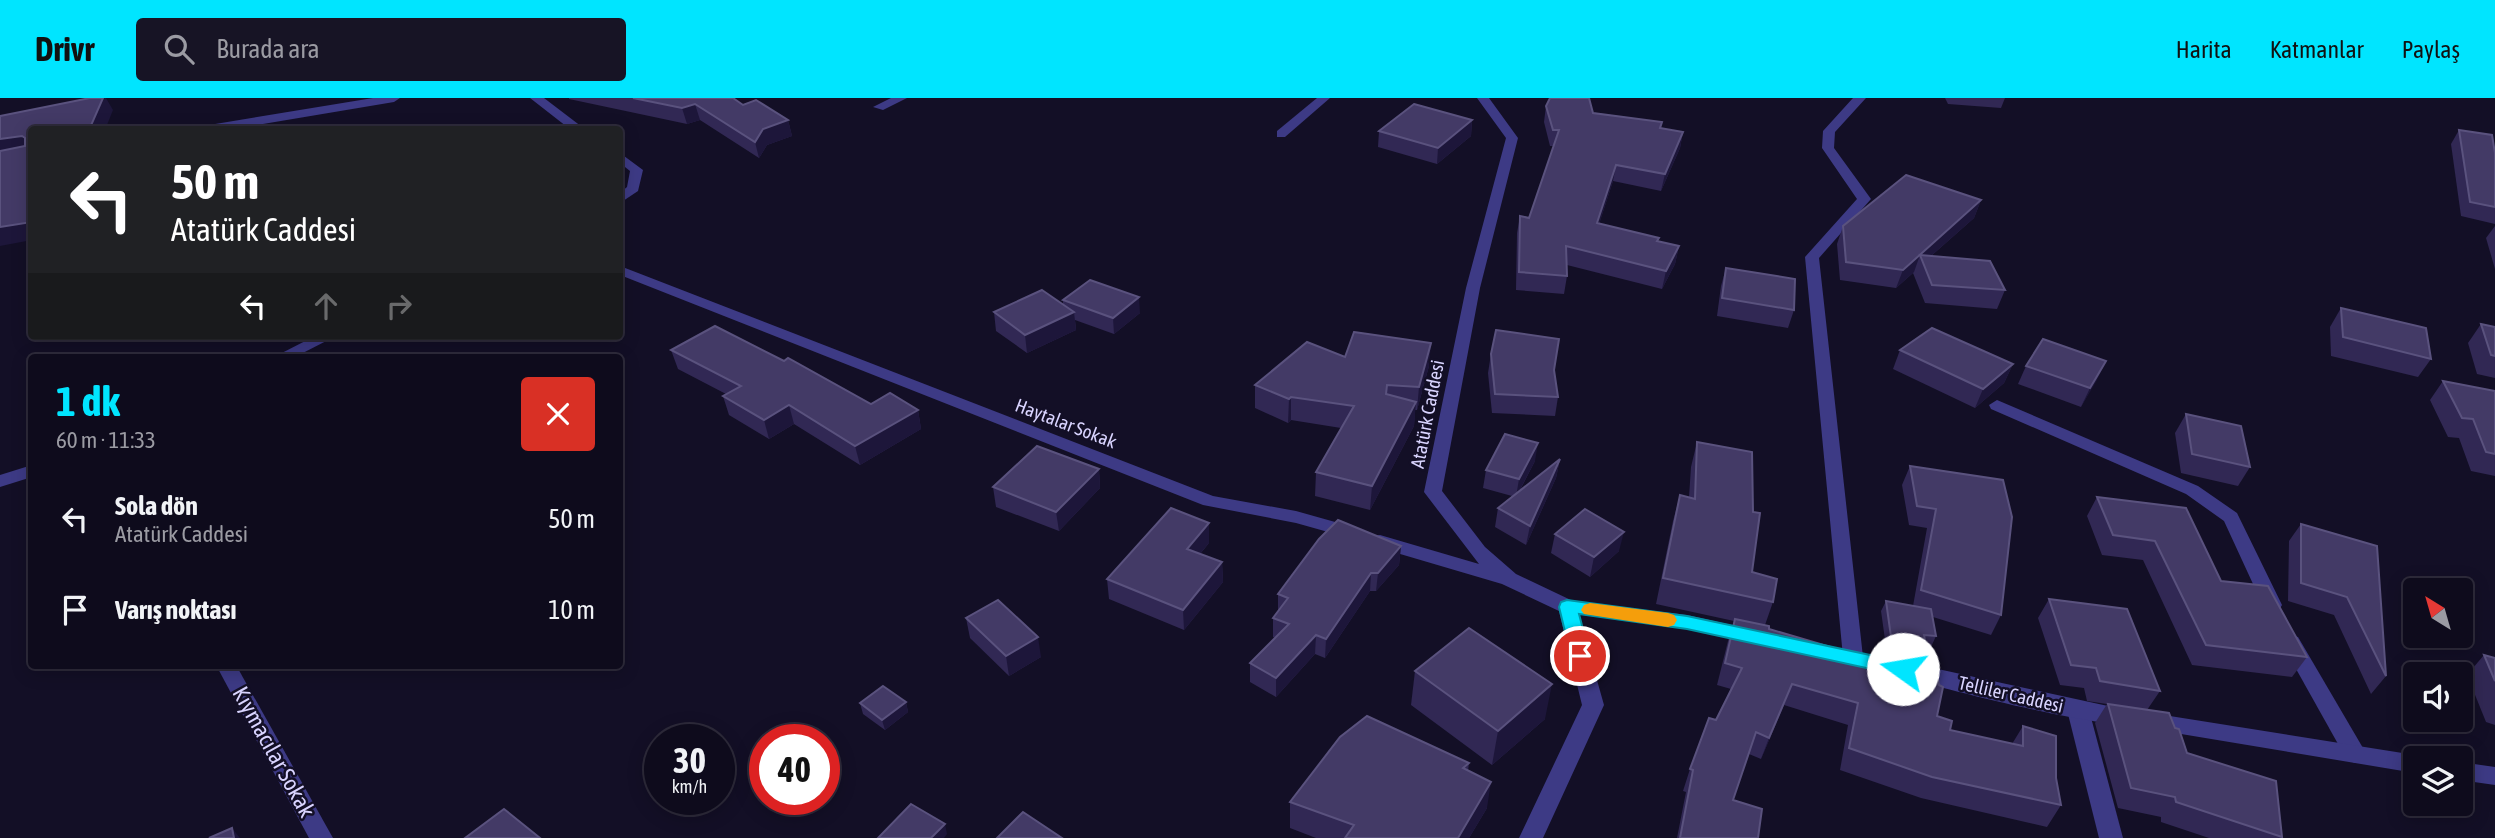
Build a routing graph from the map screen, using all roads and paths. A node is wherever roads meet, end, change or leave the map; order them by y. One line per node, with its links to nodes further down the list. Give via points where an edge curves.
1 (394, 98): 8 (street)
2 (536, 98): 9 (street)
3 (901, 98): 7 (street)
4 (1324, 98): 10 (street)
5 (1483, 98): 19 (street, Atatürk Caddesi, via 1512,138 1473,288 1433,492 1478,552)
6 (1860, 98): 23 (street, via 1829,131 1828,148 1864,199 1812,257)
7 (879, 107)
8 (227, 126)
9 (574, 126)
10 (1281, 134)
11 (623, 159): 12 (street, via 637,170 633,188)
12 (623, 196)
13 (623, 272): 19 (street, Haytalar Sokak, via 1209,501 1296,517)
14 (319, 340): 15 (street)
15 (289, 354)
16 (1997, 405): 26 (street, via 2192,490 2231,517 2277,617)
17 (28, 472): 18 (street)
18 (0, 481)
19 (1509, 579): 20 (street, Atatürk Caddesi)
20 (1567, 607): 21 (street, via 1687,622); 31 (street, via 1593,705)
21 (1776, 641)
22 (1827, 652): 23 (street, Telliler Caddesi)
23 (1853, 657): 25 (street, Telliler Caddesi)
24 (228, 669): 30 (street, Kıymacılar Sokak)
25 (2078, 710): 26 (street, Telliler Caddesi); 32 (street)
26 (2355, 754): 27 (street, Telliler Caddesi)
27 (2403, 762)
28 (2473, 773): 29 (street)
29 (2495, 776)
30 (321, 838)
31 (1531, 838)
32 (2110, 838)

